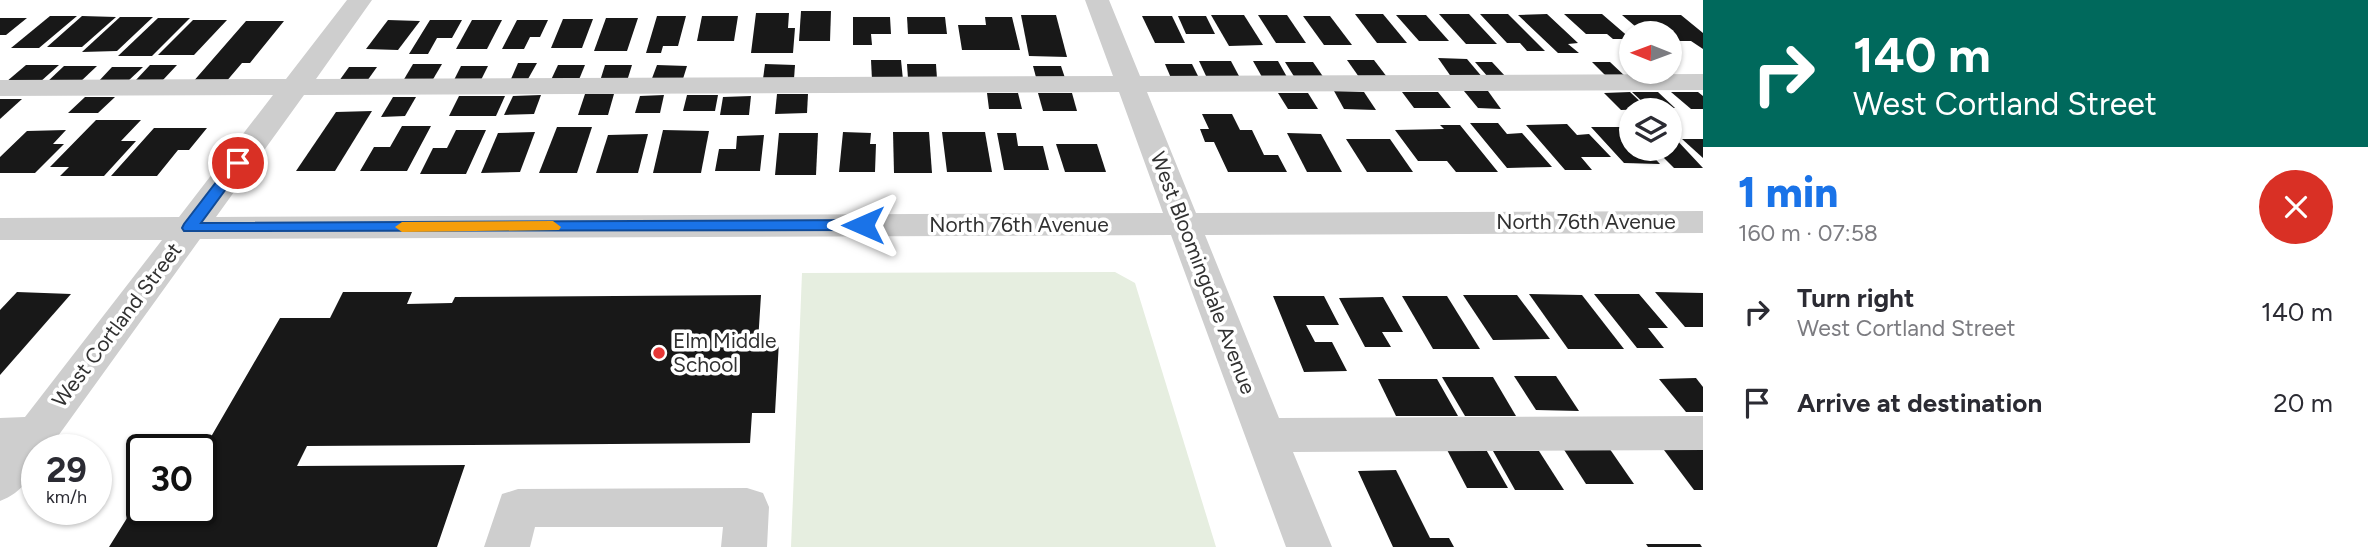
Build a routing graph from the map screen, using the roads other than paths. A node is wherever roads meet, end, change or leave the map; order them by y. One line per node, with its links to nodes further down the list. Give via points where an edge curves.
1 (360, 0): 5 (street, West Cortland Street)
2 (1097, 0): 4 (street, West Bloomingdale Avenue)
3 (1703, 82): 4 (street)
4 (1130, 84): 5 (street); 8 (street, West Bloomingdale Avenue)
5 (295, 87): 6 (street); 9 (street, West Cortland Street)
6 (0, 88)
7 (1703, 222): 8 (street, North 76th Avenue)
8 (1184, 224): 9 (street, North 76th Avenue); 13 (street, West Bloomingdale Avenue)
9 (190, 228): 10 (street, North 76th Avenue); 12 (street, West Cortland Street)
10 (0, 229)
11 (1703, 433): 13 (street)
12 (18, 435): 14 (street, West Cortland Street)
13 (1266, 435): 17 (street, West Bloomingdale Avenue)
14 (0, 482)
15 (507, 547): 16 (street, via 518,508 747,507)
16 (744, 547)
17 (1309, 547)

